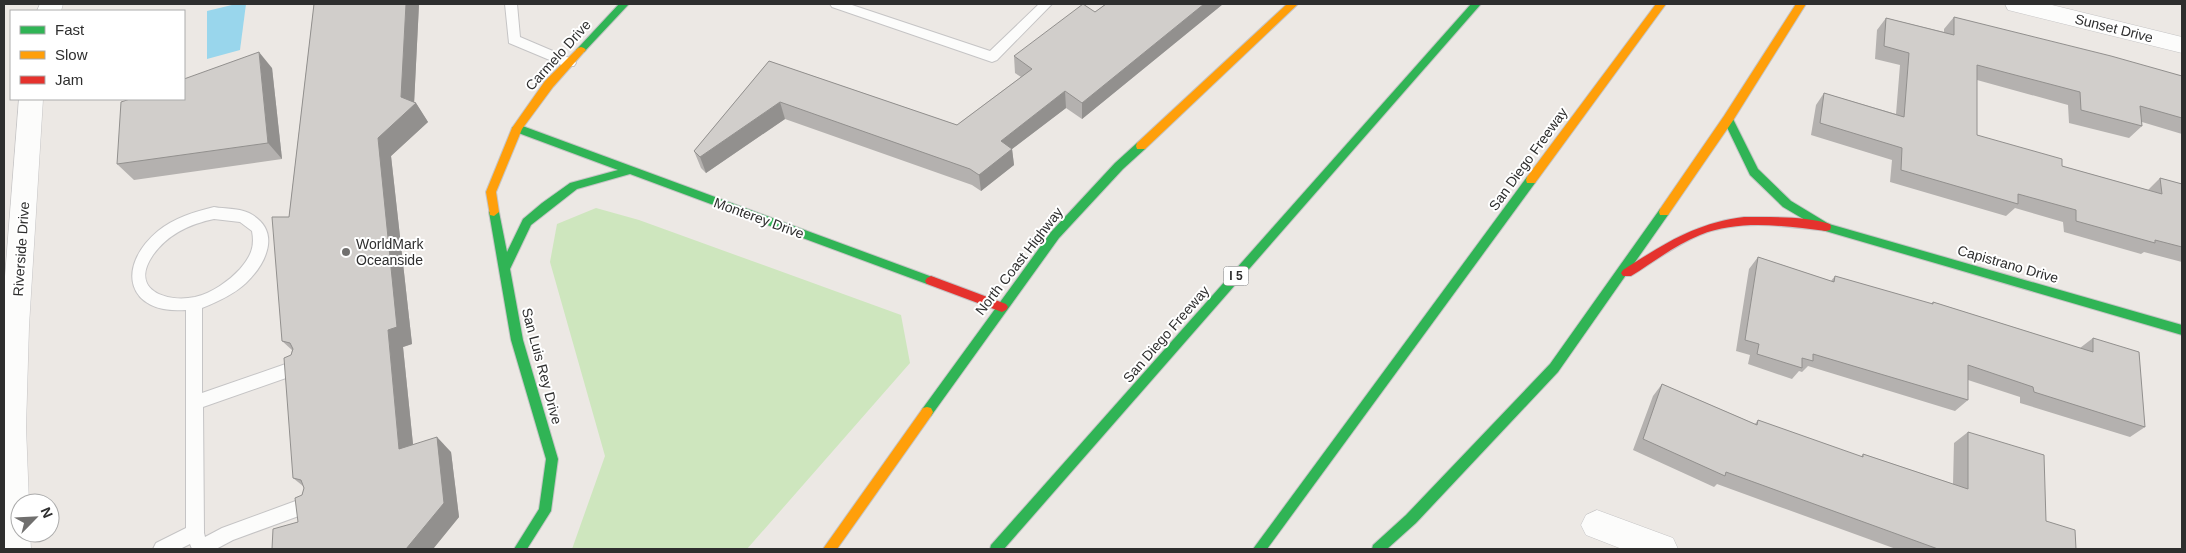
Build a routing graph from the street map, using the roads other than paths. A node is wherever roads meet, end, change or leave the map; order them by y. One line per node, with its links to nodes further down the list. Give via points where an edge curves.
1 (511, 4): 11 (lane, via 514,40)
2 (624, 4): 11 (main road, Carmelo Drive)
3 (836, 4): 4 (lane, via 992,57)
4 (1046, 4)
5 (1293, 4): 20 (main road, North Coast Highway, via 1119,166 1055,235)
6 (1476, 4): 32 (main road, San Diego Freeway / I 5)
7 (1661, 4): 33 (main road, San Diego Freeway)
8 (1801, 4): 13 (main road)
9 (2016, 4): 10 (street, Sunset Drive)
10 (2182, 45)
11 (569, 63): 14 (main road, Carmelo Drive)
12 (31, 100): 24 (street, Riverside Drive)
13 (1728, 119): 16 (main road, via 1754,172 1787,204); 18 (main road)
14 (517, 128): 15 (main road, Monterey Drive); 17 (main road, San Luis Rey Drive, via 491,192)
15 (631, 170): 17 (main road, via 574,186 546,206 528,222); 20 (main road, Monterey Drive)
16 (1826, 227): 18 (main road, via 1767,220 1736,221 1697,231); 21 (main road, Capistrano Drive)
17 (504, 269): 30 (main road, San Luis Rey Drive, via 517,340 552,459 544,511)
18 (1620, 277): 34 (main road, via 1554,368 1411,519)
19 (194, 304): 19 (lane, via 235,285 250,270 262,240 258,227 248,217 214,213 193,218 160,236 148,249 140,263 138,276 140,288 148,298 160,304); 23 (lane)
20 (1002, 307): 31 (main road, North Coast Highway)
21 (2182, 330)
22 (300, 366): 23 (lane)
23 (194, 403): 27 (lane)
24 (8, 429): 28 (street, Riverside Drive)
25 (312, 503): 27 (lane)
26 (1597, 525): 35 (street)
27 (199, 544): 29 (lane)
28 (15, 549)
29 (162, 549)
30 (520, 549)
31 (829, 549)
32 (996, 549)
33 (1259, 549)
34 (1378, 549)
35 (1662, 549)

